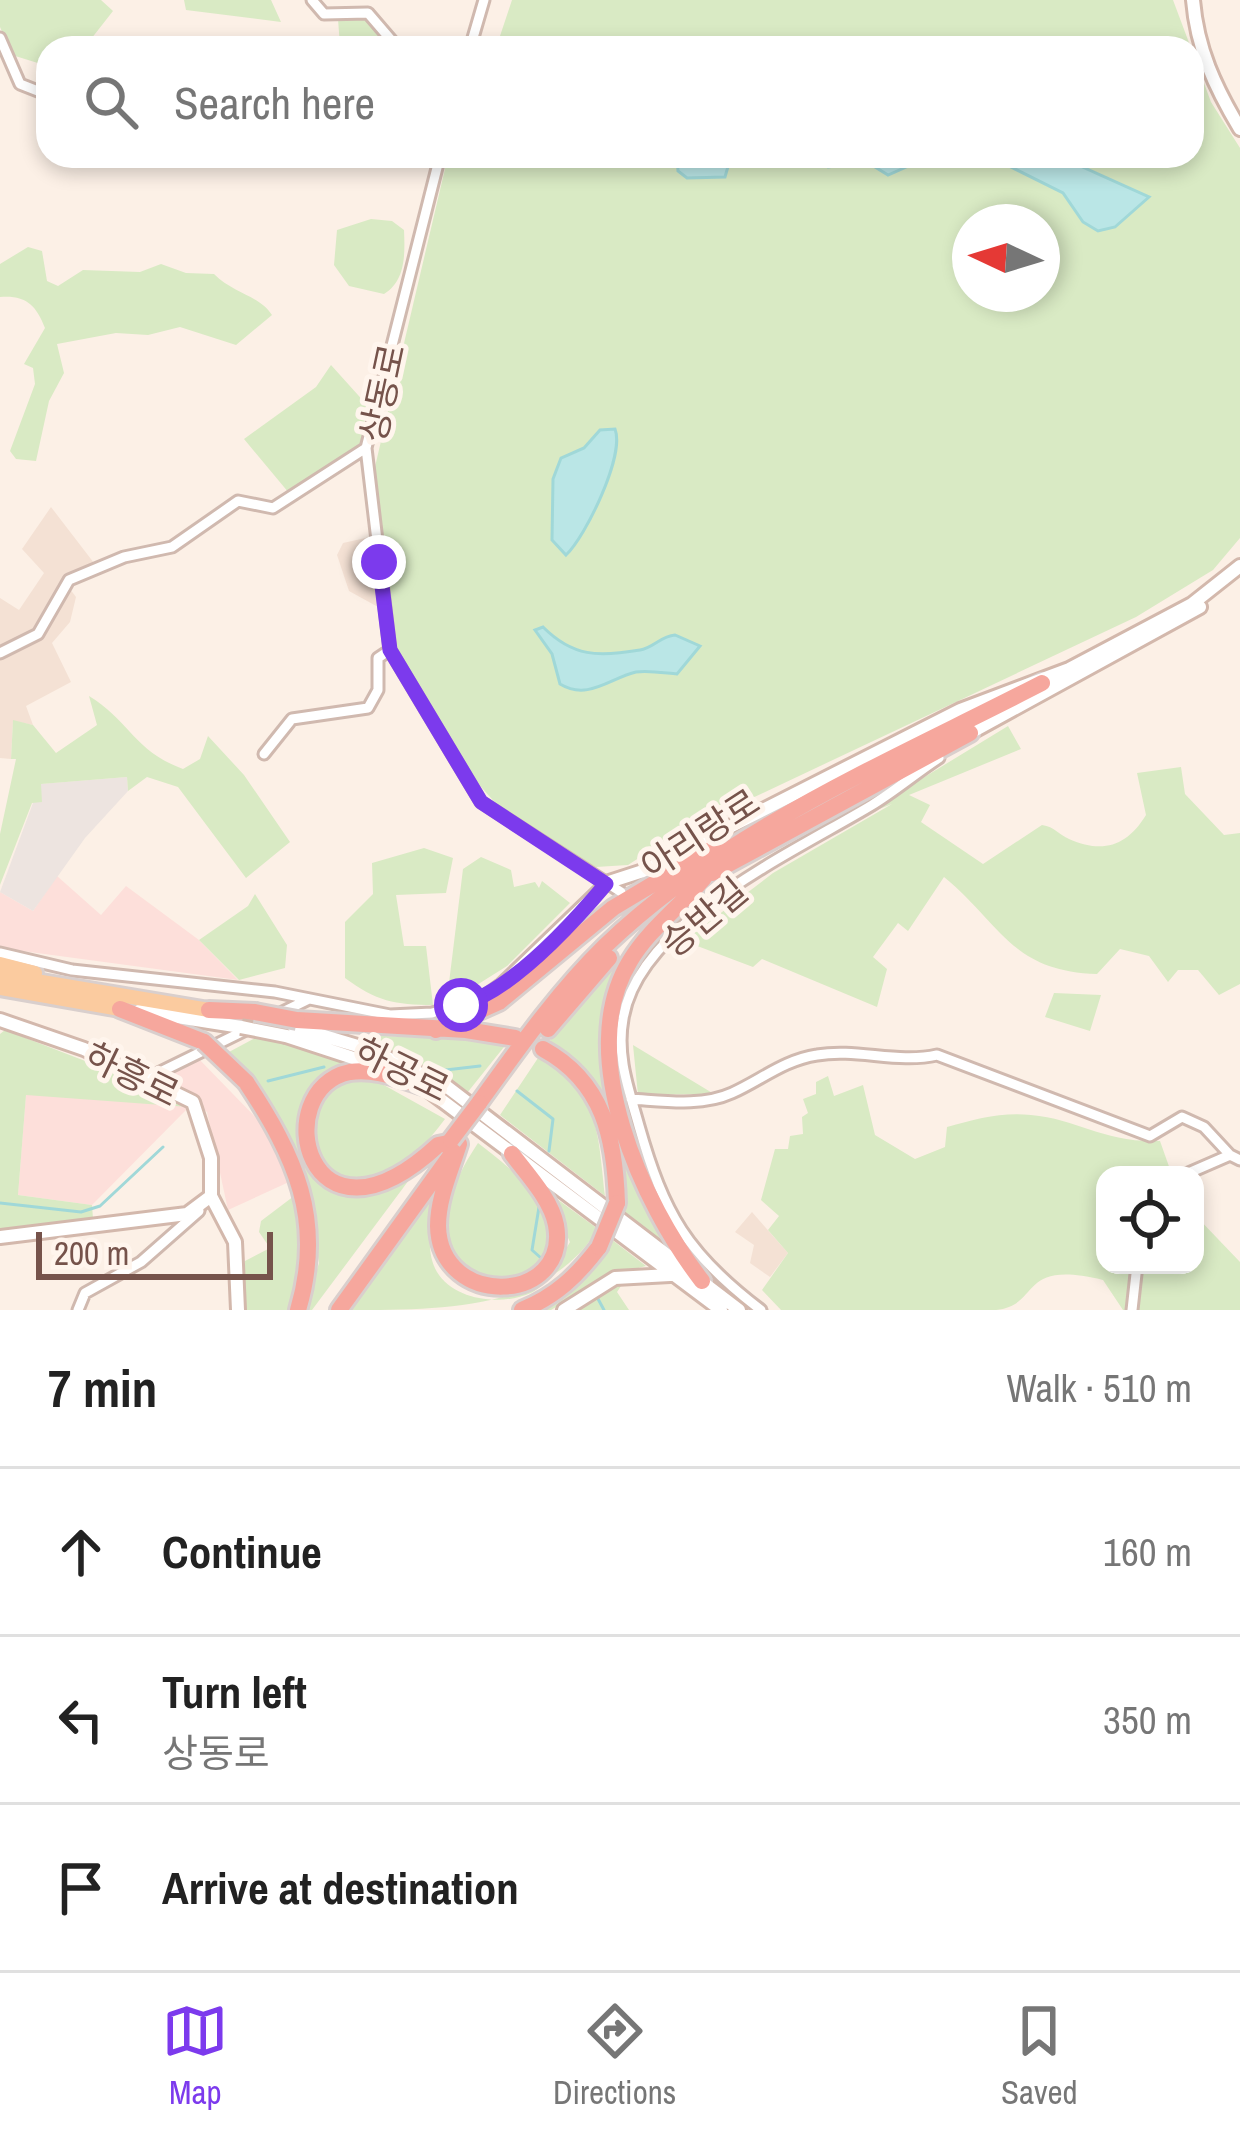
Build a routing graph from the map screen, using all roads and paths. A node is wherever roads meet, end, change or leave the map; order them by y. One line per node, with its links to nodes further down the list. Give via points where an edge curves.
1 (312, 0): 4 (street, via 324,14 368,13)
2 (484, 0): 5 (street)
3 (1193, 0): 6 (street)
4 (388, 36)
5 (474, 36)
6 (1196, 36)
7 (0, 38): 9 (street, via 20,84)
8 (1204, 58): 10 (street)
9 (36, 90)
10 (1240, 130)
11 (436, 168): 12 (street, 상동로)
12 (366, 448): 15 (street, 상동로); 16 (street, via 272,508 238,501 172,547 69,580 38,634)
13 (1240, 566): 17 (street, 아리랑로, via 1192,604)
14 (1240, 575): 18 (street, 아리랑로, via 1162,631)
15 (390, 650): 19 (street, via 378,658 378,690 368,708 292,719); 22 (street, 상동로, via 481,802)
16 (0, 653)
17 (1042, 683): 20 (highway, 아리랑로); 22 (street, via 960,710)
18 (970, 733): 21 (highway, 아리랑로); 39 (street, 승반길, via 668,934 639,974 623,1016)
19 (264, 754)
20 (786, 817): 34 (highway, via 641,888 499,1002); 40 (highway, 아리랑로, via 696,871 603,948)
21 (704, 878): 40 (highway, 아리랑로, via 621,944); 49 (highway, via 628,962 608,1055 638,1171 667,1235)
22 (606, 884): 23 (street, 상동로); 28 (street, via 479,1000 390,1015)
23 (621, 892)
24 (0, 953): 28 (street, via 116,977)
25 (0, 964): 29 (main road)
26 (0, 975): 29 (main road)
27 (0, 988): 29 (main road)
28 (310, 999): 37 (street)
29 (121, 1002): 30 (main road); 31 (street); 52 (highway, bridge, via 204,1042 246,1082 284,1139 305,1191 310,1246)
30 (209, 1010): 31 (highway)
31 (248, 1019): 33 (highway, bridge)
32 (1, 1021): 37 (street, 하흥로)
33 (292, 1028): 34 (highway); 38 (street, 하공로); 49 (street, 하공로, via 370,1050 446,1086)
34 (436, 1030): 35 (highway)
35 (515, 1038)
36 (543, 1049): 55 (highway, bridge, via 586,1082 602,1109 616,1203 577,1276)
37 (150, 1077): 45 (street, 하흥로, via 193,1102 200,1115 211,1158)
38 (423, 1086): 41 (highway, via 344,1073 307,1112 312,1158 334,1181 365,1189 385,1186 438,1144); 42 (street, 하공로)
39 (631, 1099): 43 (street, via 696,1102 817,1055 911,1061 937,1054 1150,1136 1182,1117); 59 (street, 승반길, via 662,1201 713,1274)
40 (482, 1106): 41 (highway, 아리랑로, bridge)
41 (455, 1141): 42 (highway, via 440,1241 446,1266 487,1294 532,1282 556,1245 556,1222); 53 (highway, 아리랑로); 54 (highway, 아리랑로)
42 (512, 1154): 48 (street, 하공로)
43 (1235, 1158): 44 (street)
44 (1204, 1168)
45 (207, 1202): 46 (street, via 187,1214); 50 (street, via 142,1262 85,1293); 51 (street, 하흥로, via 236,1242)
46 (0, 1237)
47 (1135, 1274): 60 (street)
48 (671, 1275): 56 (street, via 615,1278); 57 (street, 하공로)
49 (702, 1281): 58 (street, 하공로)
50 (77, 1310)
51 (238, 1310)
52 (298, 1310)
53 (325, 1310)
54 (339, 1310)
55 (522, 1310)
56 (564, 1310)
57 (721, 1310)
58 (740, 1310)
59 (761, 1310)
60 (1132, 1310)

